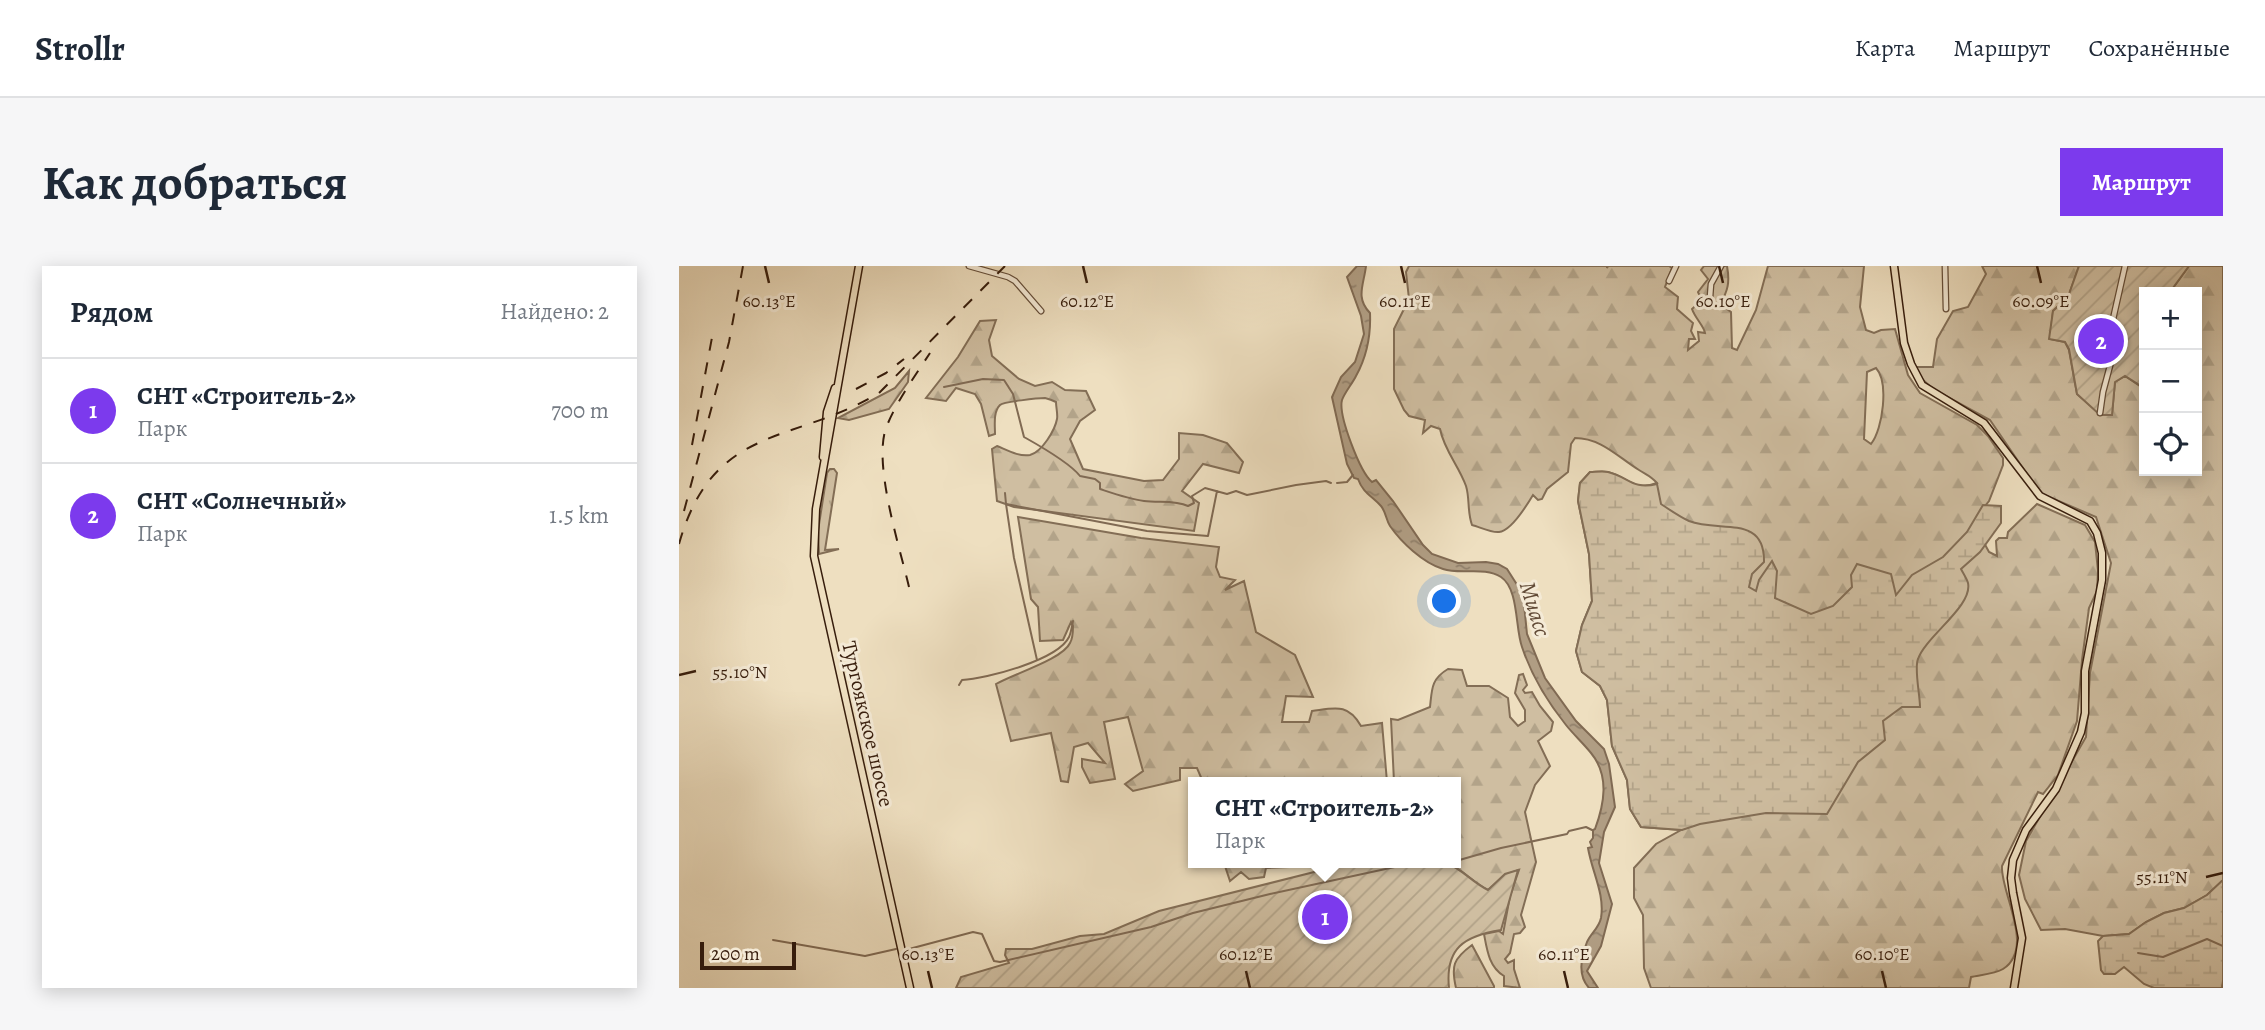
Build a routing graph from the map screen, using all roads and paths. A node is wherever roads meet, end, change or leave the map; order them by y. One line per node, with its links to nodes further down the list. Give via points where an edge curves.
1 (859, 266): 13 (main road, Тургоякское шоссе, via 841,370 827,412 814,535 816,569)
2 (969, 266): 11 (street, via 1015,281)
3 (1676, 266): 8 (street)
4 (1721, 266): 9 (street)
5 (1894, 266): 14 (main road, via 1904,343 1916,376 1927,389 1984,423 2040,496 2090,521 2102,553 2102,580 2084,671 2081,732 2056,789 2026,830 2013,860 2011,878 2022,938)
6 (1945, 266): 10 (street)
7 (2125, 266): 12 (street, via 2111,328 2119,332)
8 (1669, 281)
9 (1710, 297)
10 (1946, 309)
11 (1041, 311)
12 (2100, 413)
13 (910, 988)
14 (2014, 988)

